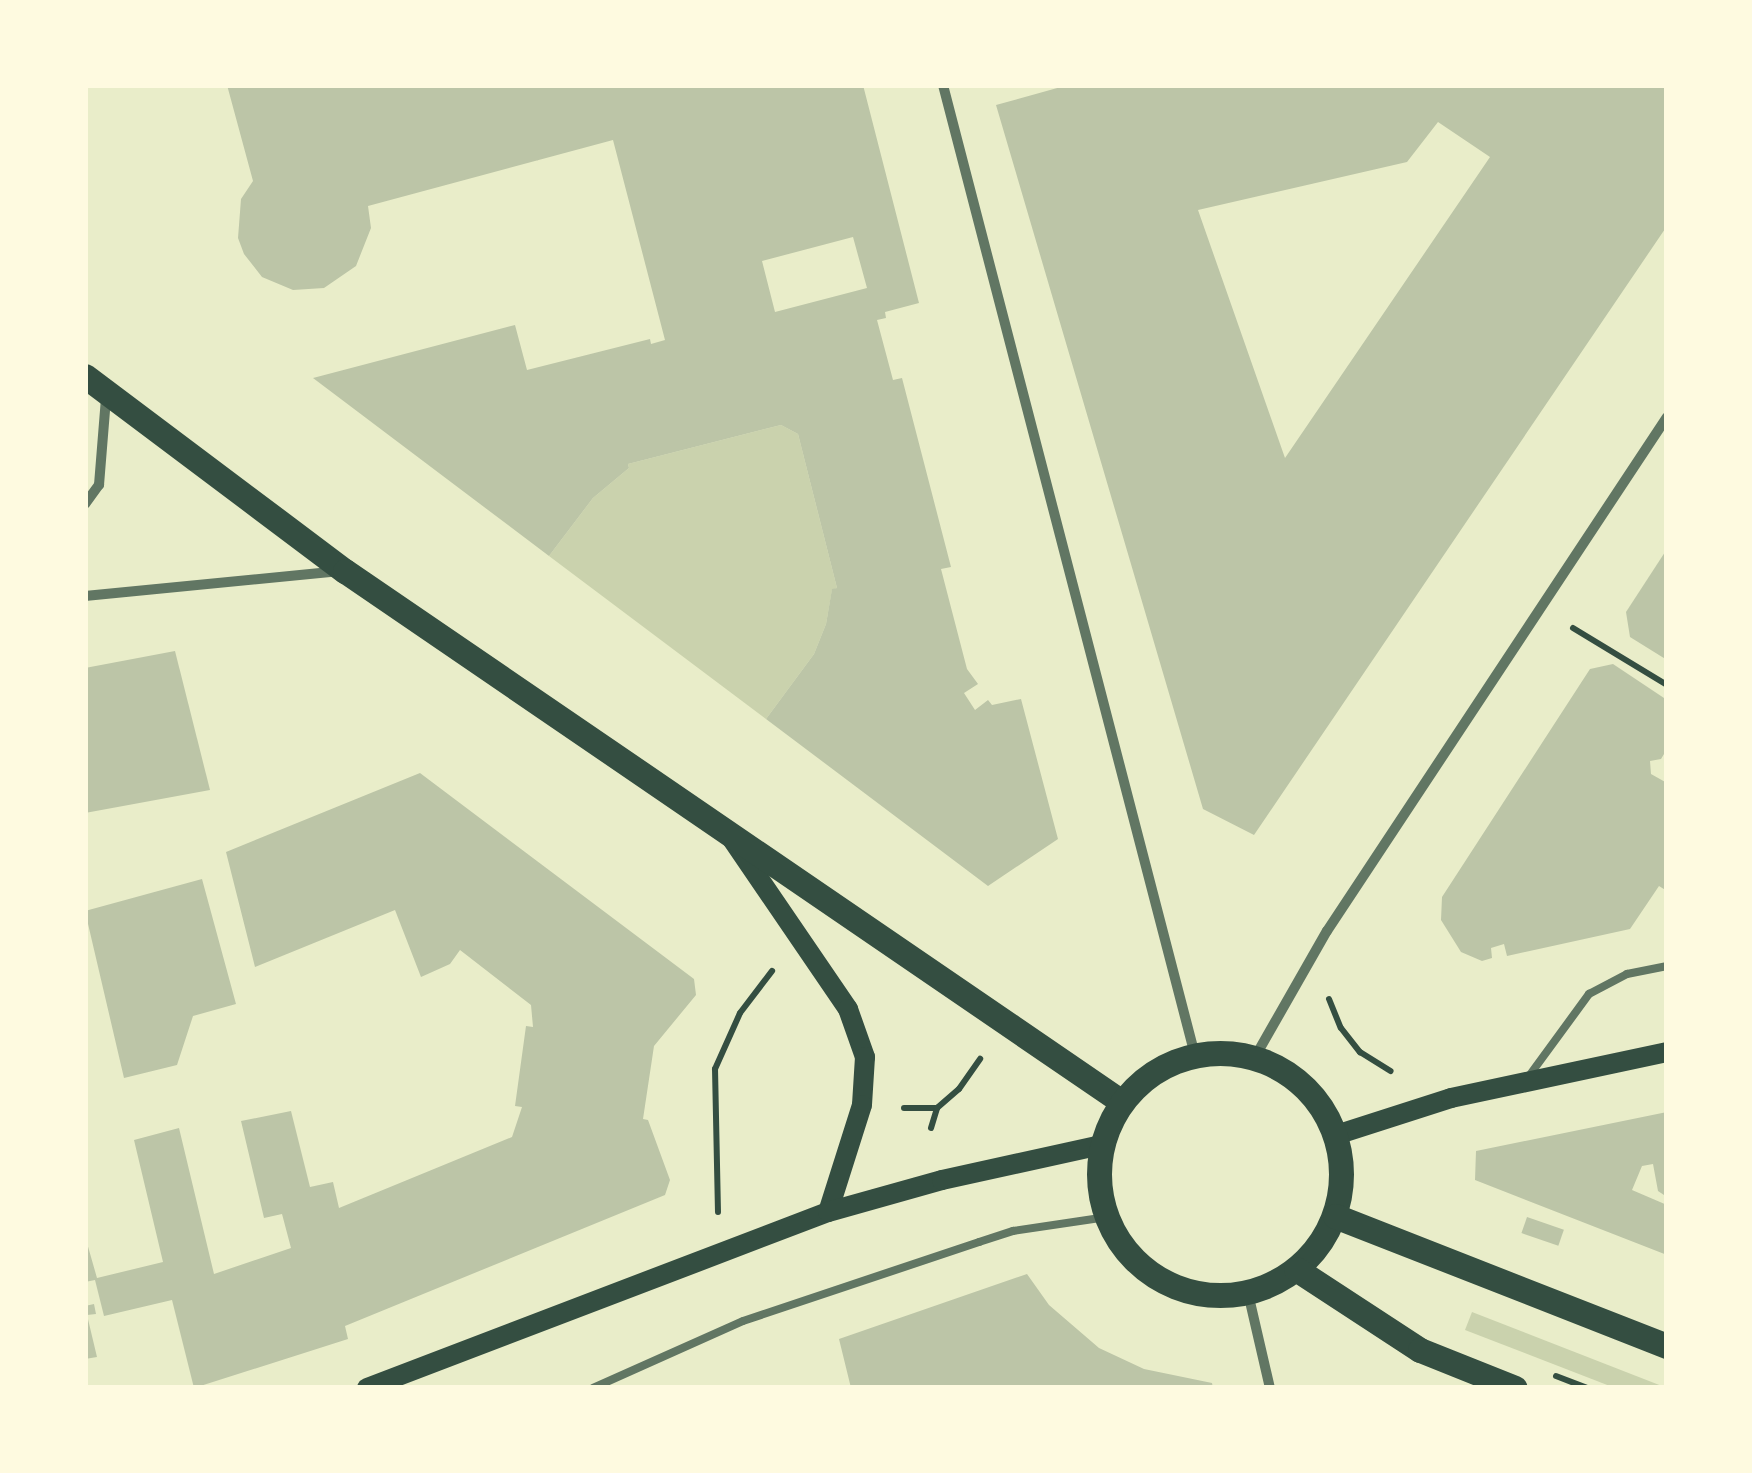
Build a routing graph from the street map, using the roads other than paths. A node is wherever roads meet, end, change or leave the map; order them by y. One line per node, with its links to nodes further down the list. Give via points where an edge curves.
1 (943, 85): 11 (street)
2 (85, 376): 3 (main road)
3 (107, 392): 5 (street, via 99,485); 6 (main road)
4 (1667, 418): 12 (street, via 1328,931)
5 (85, 504)
6 (346, 571): 7 (street); 8 (main road)
7 (85, 596)
8 (728, 834): 14 (main road); 17 (main road, via 848,1009 865,1057 862,1105)
9 (1667, 966): 13 (lane, via 1628,974 1588,994)
10 (1667, 1052): 13 (main road)
11 (1195, 1055): 12 (main road); 14 (main road, via 1154,1072)
12 (1255, 1057): 15 (main road, via 1290,1074 1318,1102)
13 (1525, 1082): 15 (main road)
14 (1122, 1102): 16 (main road)
15 (1336, 1135): 18 (main road, via 1342,1175)
16 (1102, 1145): 17 (main road); 19 (main road)
17 (828, 1212): 23 (main road)
18 (1334, 1216): 20 (main road); 22 (main road)
19 (1106, 1217): 21 (main road, via 1133,1258 1174,1287 1198,1294); 24 (lane, via 1013,1231 743,1322)
20 (1296, 1269): 21 (main road); 26 (main road, via 1420,1350)
21 (1248, 1292): 25 (street)
22 (1667, 1346)
23 (368, 1388)
24 (593, 1388)
25 (1270, 1388)
26 (1515, 1388)

